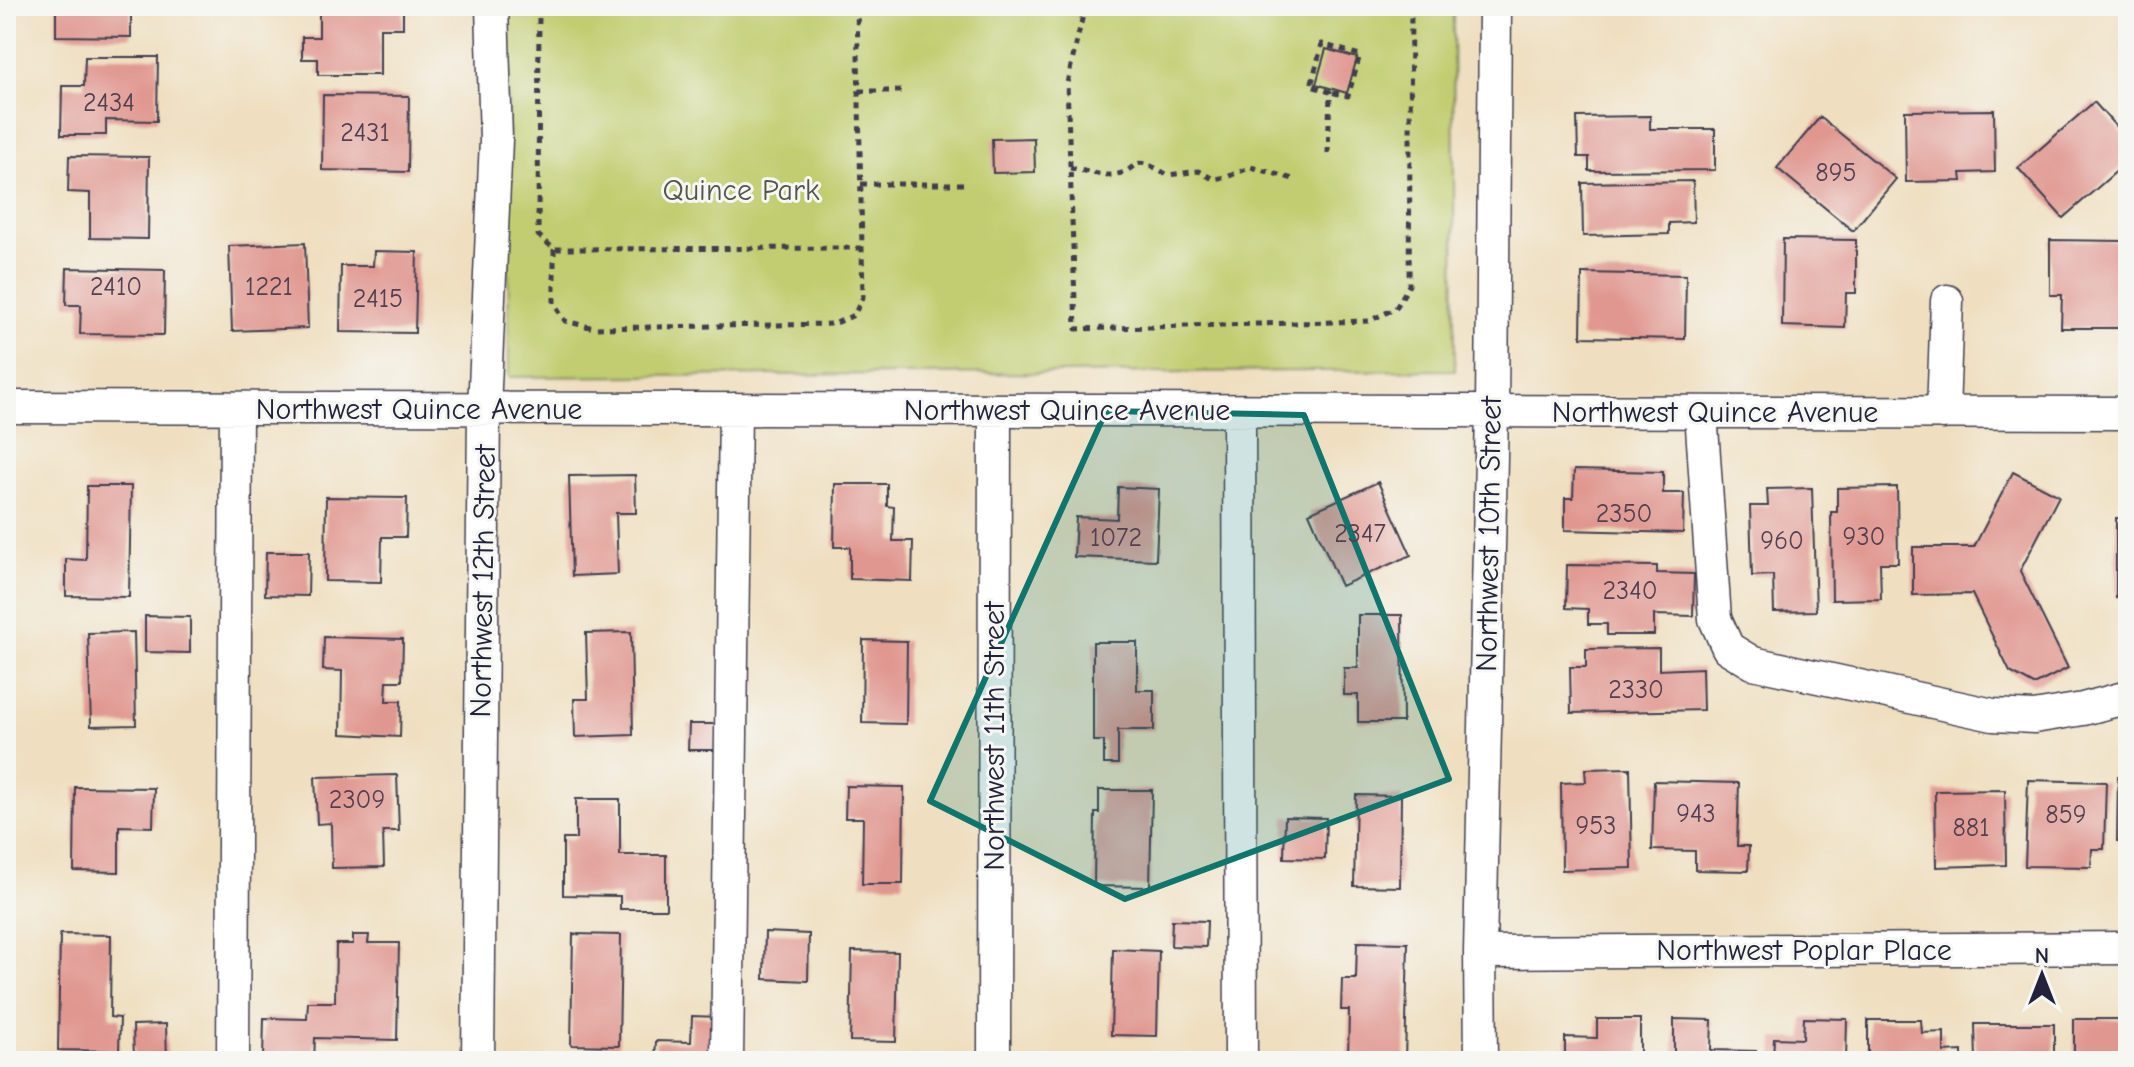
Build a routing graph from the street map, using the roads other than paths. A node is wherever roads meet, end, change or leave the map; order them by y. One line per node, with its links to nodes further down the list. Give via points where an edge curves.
1 (492, 6): 6 (street, Northwest 12th Street, via 496,140)
2 (1495, 6): 10 (street, Northwest 10th Street)
3 (1947, 301): 12 (street)
4 (6, 407): 5 (street, Northwest Quince Avenue)
5 (236, 408): 6 (street, Northwest Quince Avenue); 17 (street)
6 (484, 409): 7 (street, Northwest Quince Avenue); 18 (street, Northwest 12th Street)
7 (735, 409): 8 (street, Northwest Quince Avenue); 19 (street)
8 (995, 410): 9 (street, Northwest Quince Avenue); 20 (street, Northwest 11th Street)
9 (1239, 411): 10 (street, Northwest Quince Avenue); 21 (street)
10 (1492, 412): 11 (street, Northwest Quince Avenue); 16 (street, Northwest 10th Street)
11 (1701, 412): 12 (street, Northwest Quince Avenue); 14 (street, via 1715,619 1728,648 1753,663 1993,715 2034,717)
12 (1943, 413): 13 (street, Northwest Quince Avenue)
13 (2128, 413)
14 (2128, 697)
15 (2128, 948): 16 (street, Northwest Poplar Place)
16 (1480, 952): 22 (street, Northwest 10th Street)
17 (233, 1061)
18 (478, 1061)
19 (727, 1061)
20 (994, 1061)
21 (1241, 1061)
22 (1481, 1061)

